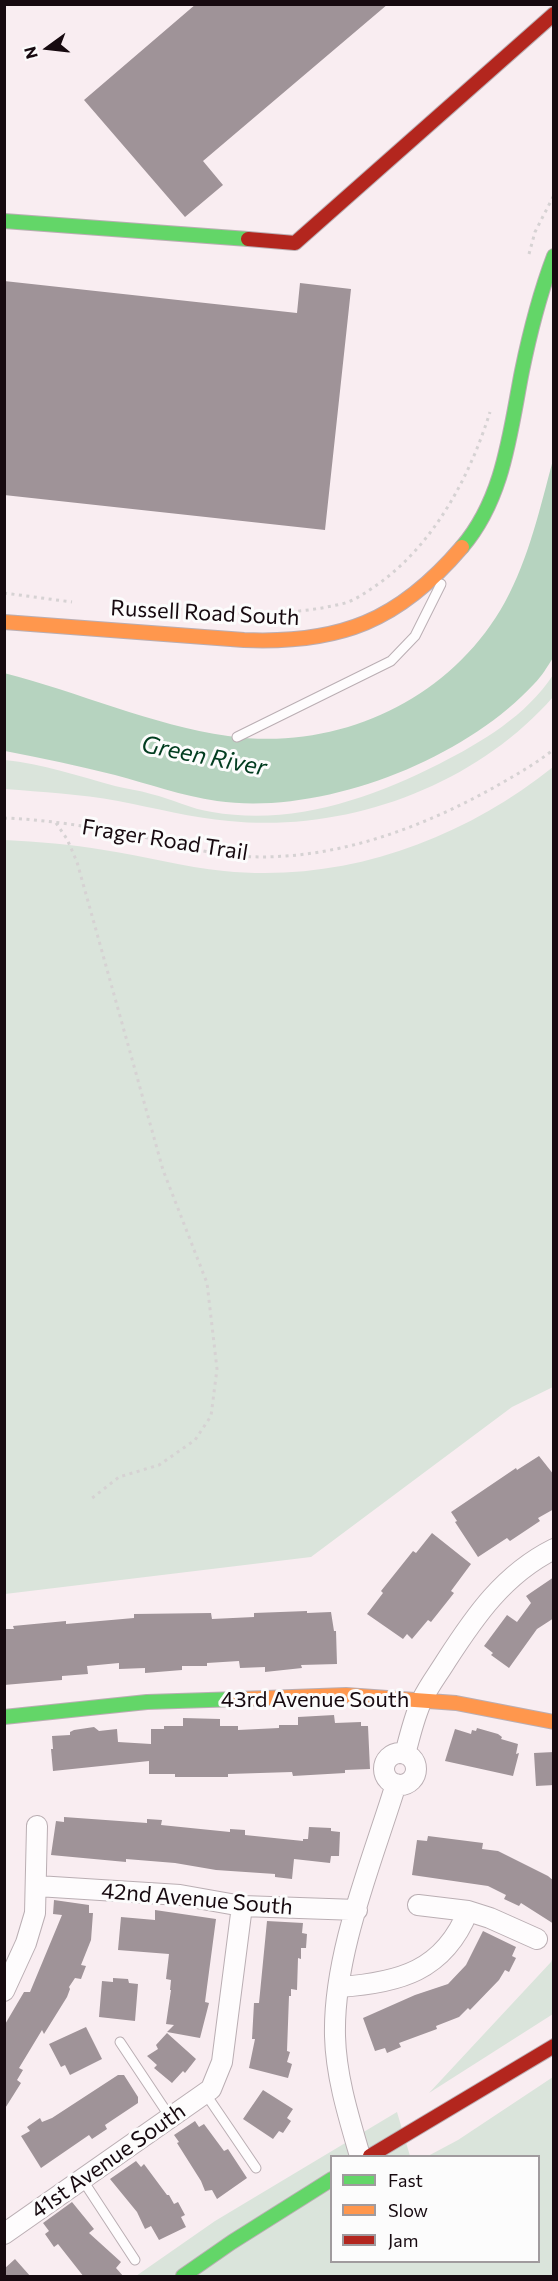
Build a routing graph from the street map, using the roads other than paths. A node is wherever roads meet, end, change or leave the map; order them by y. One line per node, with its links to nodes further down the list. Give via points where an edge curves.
1 (554, 14): 2 (street, via 295,243)
2 (4, 221)
3 (554, 256): 4 (street, Russell Road South, via 527,348 503,466 491,500)
4 (456, 553): 5 (street, Russell Road South, via 407,600 386,613 339,633 309,639 247,640); 6 (lane, via 415,636 391,661)
5 (4, 622)
6 (237, 737)
7 (554, 1549): 8 (street, 43rd Avenue South, via 514,1575 491,1597)
8 (422, 1700): 9 (street, 43rd Avenue South, via 346,1695 261,1697 147,1702); 10 (street, via 456,1702); 15 (street, via 405,1754 393,1755 385,1764 386,1776 396,1784)
9 (4, 1717)
10 (554, 1722)
11 (37, 1826): 12 (street)
12 (37, 1886): 14 (street, 42nd Avenue South, via 180,1895); 19 (street, via 35,1913 26,1943)
13 (418, 1905): 16 (street)
14 (242, 1906): 15 (street, 42nd Avenue South); 22 (street, via 222,2062)
15 (357, 1910): 18 (street)
16 (468, 1911): 17 (street); 18 (street, via 455,1938 423,1968 385,1982)
17 (537, 1939)
18 (339, 1987): 24 (street, via 335,2037 342,2087)
19 (4, 1991)
20 (120, 2042): 23 (lane)
21 (554, 2046): 25 (street)
22 (208, 2091): 23 (street, 41st Avenue South); 26 (lane)
23 (170, 2117): 27 (street, 41st Avenue South)
24 (359, 2155)
25 (373, 2155)
26 (256, 2168)
27 (82, 2179): 29 (street, 41st Avenue South); 30 (lane)
28 (330, 2181): 31 (street)
29 (4, 2234)
30 (135, 2260)
31 (183, 2277)

